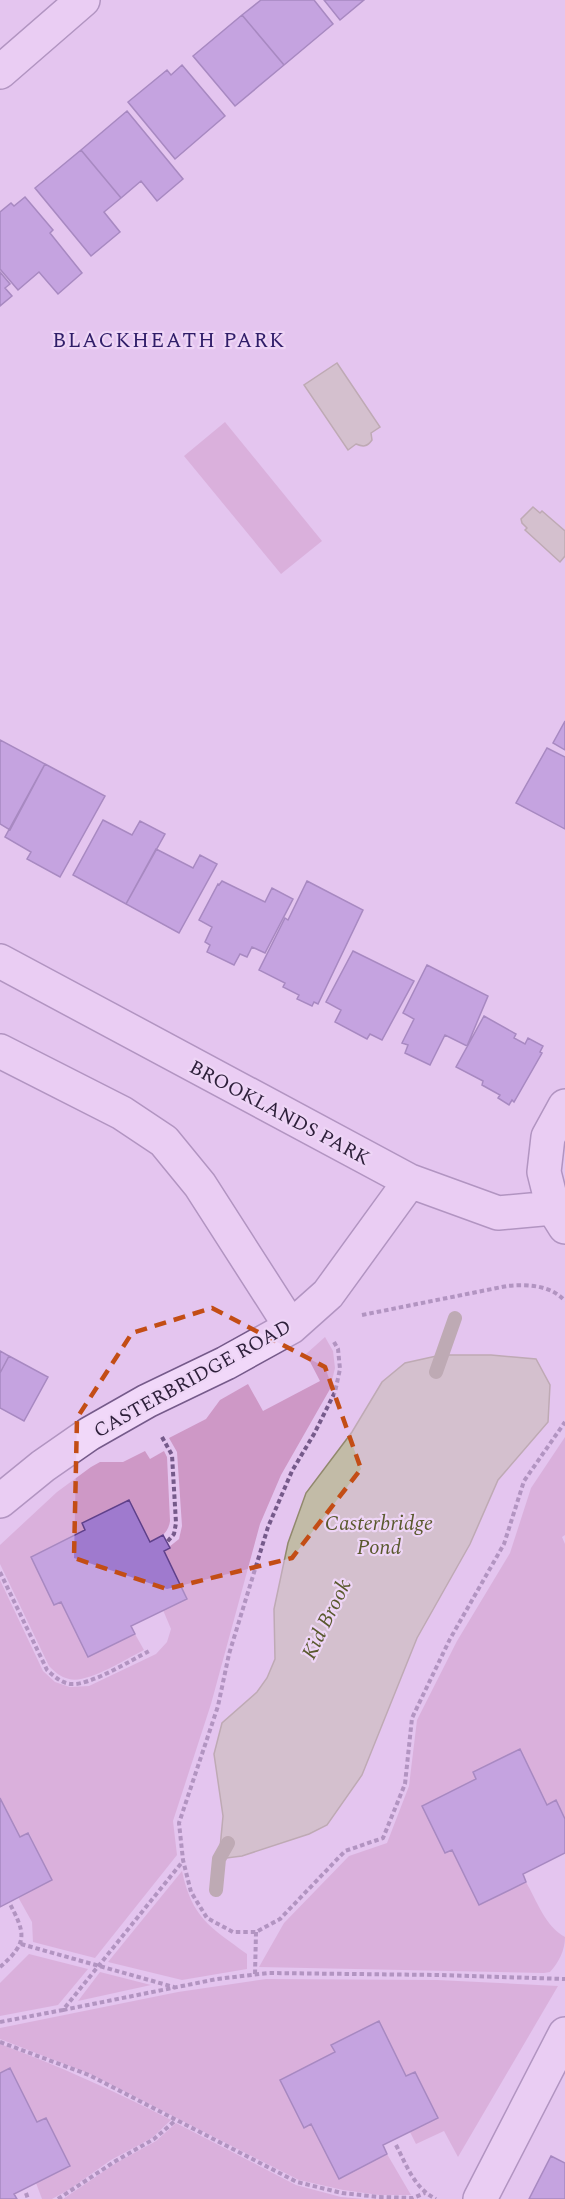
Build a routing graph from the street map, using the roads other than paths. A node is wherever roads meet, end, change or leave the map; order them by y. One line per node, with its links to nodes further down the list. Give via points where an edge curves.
1 (82, 0): 2 (street)
2 (0, 72)
3 (0, 961): 6 (street, BROOKLANDS PARK)
4 (0, 1051): 8 (street, via 122,1113 164,1141 200,1185)
5 (565, 1106): 7 (street, via 548,1137 544,1172)
6 (410, 1182): 7 (street, BROOKLANDS PARK, via 498,1213); 8 (street, CASTERBRIDGE ROAD, via 328,1294)
7 (559, 1218)
8 (291, 1327): 9 (street, CASTERBRIDGE ROAD, via 89,1434)
9 (0, 1501)
10 (565, 2034): 11 (street)
11 (480, 2199)

